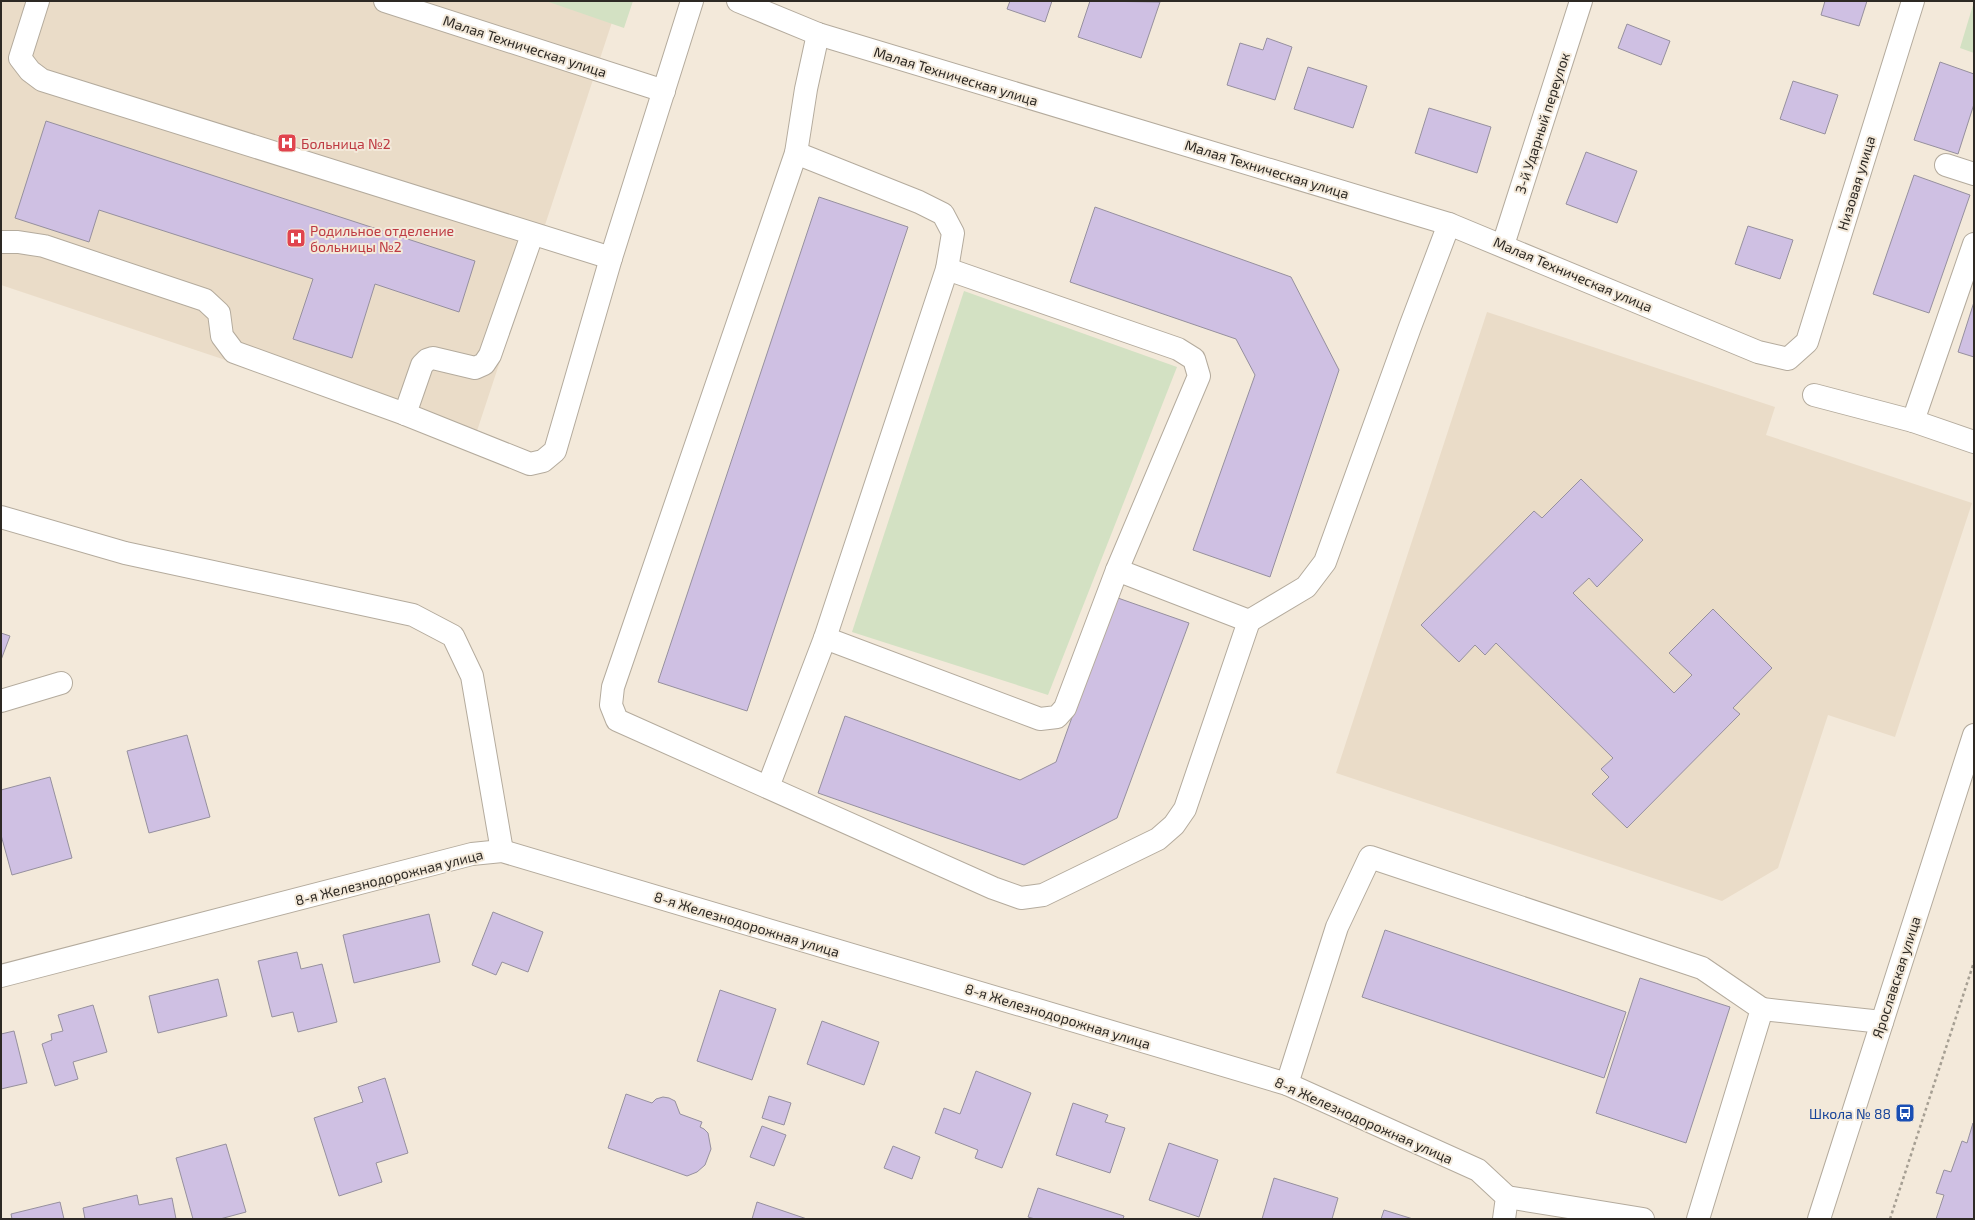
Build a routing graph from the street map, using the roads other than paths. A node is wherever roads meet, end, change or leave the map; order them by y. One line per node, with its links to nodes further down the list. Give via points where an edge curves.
1 (38, 1): 13 (street, via 20,58 30,71 42,80)
2 (386, 1): 8 (street, Малая Техническая улица)
3 (692, 1): 8 (street)
4 (738, 1): 7 (street, Малая Техническая улица)
5 (1580, 1): 16 (street, 3-й Ударный переулок)
6 (1913, 1): 19 (street, Низовая улица, via 1807,342)
7 (818, 34): 9 (street); 12 (street, Малая Техническая улица)
8 (664, 91): 17 (street)
9 (796, 153): 18 (street, via 943,214 953,233); 32 (street, via 613,687 611,705 617,720)
10 (1946, 165): 11 (street)
11 (1974, 174)
12 (1449, 224): 16 (street, Малая Техническая улица); 26 (street, via 1325,562 1306,587)
13 (532, 235): 17 (street); 21 (street, via 490,355 484,364 475,368 433,358 427,360 422,365)
14 (1, 242): 21 (street, via 44,246 205,300 219,313 222,336 234,352)
15 (1974, 244): 22 (street)
16 (1504, 245): 19 (street, Малая Техническая улица, via 1758,352)
17 (611, 258): 21 (street, via 555,451 543,461 530,464)
18 (947, 269): 25 (street, via 1178,349 1194,359 1199,376); 27 (street)
19 (1788, 359)
20 (1814, 396): 22 (street)
21 (405, 414)
22 (1913, 421): 23 (street)
23 (1974, 442)
24 (1, 517): 33 (street, via 125,553 413,615 453,636 472,676)
25 (1118, 570): 26 (street); 27 (street, via 1065,708 1057,717 1040,720)
26 (1249, 621): 32 (street, via 1185,809 1174,825 1158,839 1043,896 1021,898 993,888)
27 (825, 638): 32 (street)
28 (61, 683): 29 (street)
29 (1, 701)
30 (1974, 735): 31 (street, Ярославская улица)
31 (1966, 784): 36 (street, Ярославская улица)
32 (768, 787)
33 (502, 851): 34 (street, 8-я Железнодорожная улица, via 472,854); 37 (street, 8-я Железнодорожная улица)
34 (1, 976)
35 (1762, 1009): 36 (street); 37 (street, via 1702,968 1370,857 1336,927); 41 (street)
36 (1882, 1022): 42 (street, Ярославская улица)
37 (1287, 1084): 38 (street, 8-я Железнодорожная улица, via 1478,1170)
38 (1507, 1197): 39 (street); 40 (street)
39 (1504, 1219)
40 (1643, 1219)
41 (1698, 1219)
42 (1819, 1219)

